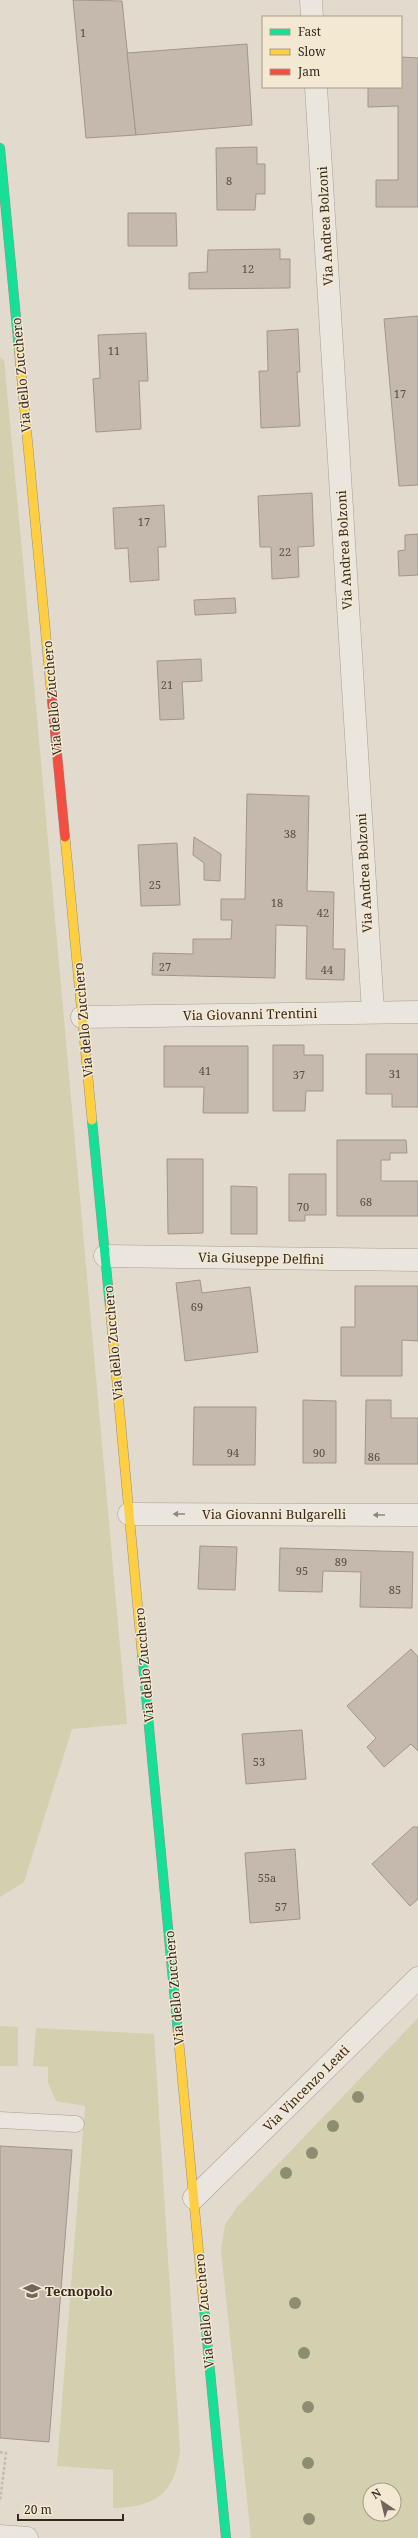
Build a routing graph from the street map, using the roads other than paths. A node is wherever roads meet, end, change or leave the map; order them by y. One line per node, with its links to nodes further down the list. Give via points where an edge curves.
1 (311, 0): 2 (street)
2 (312, 16)
3 (316, 88): 5 (street, Via Andrea Bolzoni)
4 (0, 148): 7 (street, Via dello Zucchero)
5 (372, 1012): 6 (street, Via Giovanni Trentini); 7 (street, Via Giovanni Trentini)
6 (418, 1012)
7 (82, 1017): 8 (street, Via dello Zucchero)
8 (105, 1256): 9 (street, Via Giuseppe Delfini); 10 (street, Via dello Zucchero)
9 (418, 1260)
10 (129, 1514): 11 (street, Via Giovanni Bulgarelli, one-way to 10); 15 (street, Via dello Zucchero)
11 (418, 1515)
12 (418, 1978): 15 (street, Via Vincenzo Leati)
13 (0, 2120): 14 (lane)
14 (76, 2124)
15 (194, 2198): 18 (street, Via dello Zucchero)
16 (0, 2536): 17 (street)
17 (28, 2538)
18 (226, 2538)

